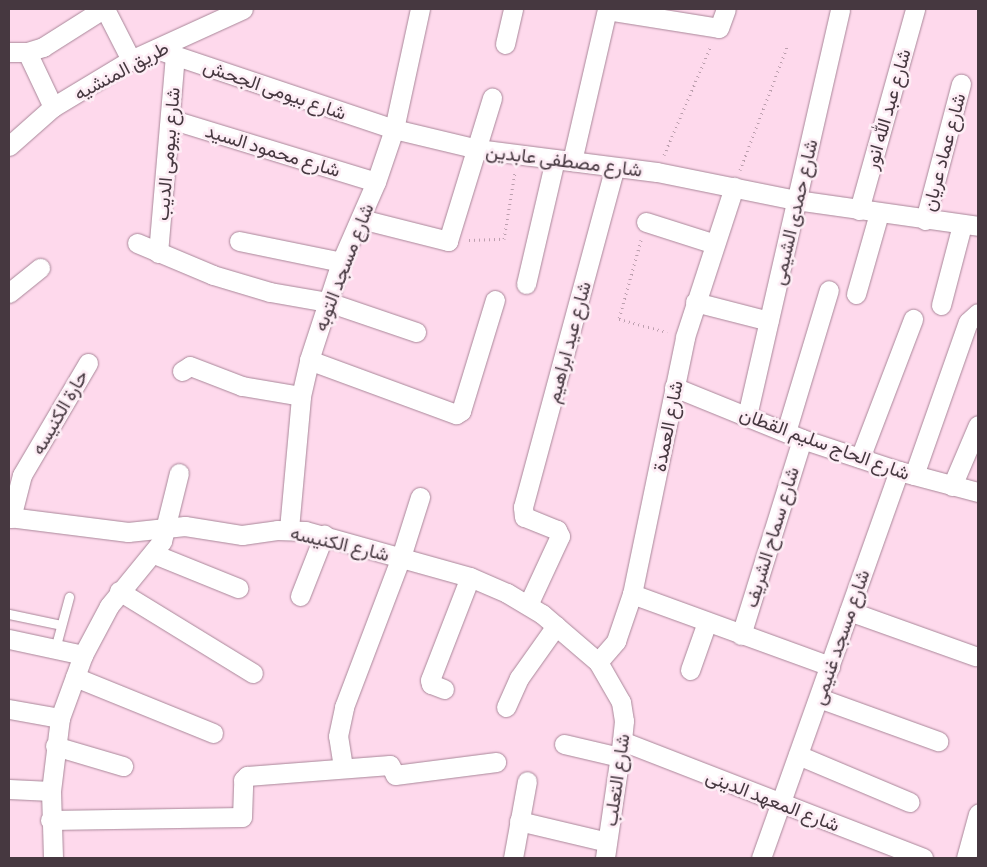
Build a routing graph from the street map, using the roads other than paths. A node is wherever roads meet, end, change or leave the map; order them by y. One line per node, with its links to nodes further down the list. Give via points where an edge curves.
1 (104, 9): 11 (street, via 43,47); 13 (street)
2 (243, 9): 10 (street, طريق المنشيه)
3 (420, 9): 18 (street, شارع مسجد التوبه)
4 (513, 9): 9 (street)
5 (607, 9): 6 (street, via 719,28); 21 (street)
6 (726, 9)
7 (840, 9): 25 (street, شارع حمدى الشيمى)
8 (915, 9): 26 (street, شارع عبد الله انور)
9 (505, 44)
10 (156, 49): 12 (street, شارع بيومى الجحش); 13 (street, طريق المنشيه)
11 (18, 52): 16 (street)
12 (175, 55): 17 (street, شارع بيومى الديب); 18 (street, شارع بيومى الجحش)
13 (131, 60): 16 (street, طريق المنشيه)
14 (962, 84): 29 (street, شارع عماد عريان)
15 (492, 98): 20 (street)
16 (53, 107): 19 (street, طريق المنشيه)
17 (170, 119): 23 (street, شارع محمود السيد); 35 (street, شارع بيومى الديب)
18 (394, 129): 20 (street, شارع مصطفى عابدين); 23 (street, شارع مسجد التوبه)
19 (9, 146)
20 (477, 149): 21 (street, شارع مصطفى عابدين); 28 (street, via 448,241)
21 (564, 160): 22 (street, شارع مصطفى عابدين); 38 (street)
22 (616, 167): 24 (street, شارع مصطفى عابدين); 77 (street, شارع عيد ابراهيم, via 523,507 524,517 557,530 560,536)
23 (376, 182): 28 (street, شارع مسجد التوبه)
24 (734, 187): 25 (street, شارع عماد عريان); 34 (street, شارع العمدة)
25 (796, 200): 26 (street, شارع عماد عريان); 48 (street, شارع حمدى الشيمى)
26 (859, 210): 27 (street, شارع عماد عريان)
27 (879, 213): 29 (street, شارع عماد عريان); 41 (street)
28 (361, 219): 36 (street, شارع مسجد التوبه)
29 (925, 220): 31 (street, شارع عماد عريان)
30 (646, 222): 34 (street)
31 (970, 226): 45 (street)
32 (239, 241): 36 (street)
33 (137, 243): 35 (street)
34 (715, 244): 44 (street, شارع العمدة)
35 (158, 253): 43 (street, via 232,281)
36 (341, 262): 43 (street, شارع مسجد التوبه)
37 (40, 268): 40 (street)
38 (526, 284)
39 (829, 290): 58 (street, شارع سماح الشريف)
40 (9, 293)
41 (856, 294)
42 (495, 300): 51 (street, via 461,410 456,414)
43 (328, 302): 49 (street); 51 (street, شارع مسجد التوبه)
44 (695, 302): 48 (street); 54 (street, شارع العمدة)
45 (941, 305)
46 (978, 313): 50 (street, شارع مسجد غنيمى, via 970,318)
47 (913, 319): 59 (street)
48 (769, 321): 56 (street, شارع حمدى الشيمى)
49 (416, 332)
50 (971, 336): 61 (street, شارع مسجد غنيمى)
51 (309, 360): 55 (street, شارع مسجد التوبه)
52 (88, 362): 65 (street, حارة الكنيسه, via 22,475)
53 (182, 371): 55 (street, via 190,366 242,386)
54 (674, 387): 56 (street, شارع الحاج سليم القطان); 74 (street, شارع العمدة)
55 (301, 396): 67 (street, شارع مسجد التوبه)
56 (748, 416): 58 (street, شارع الحاج سليم القطان)
57 (978, 425): 62 (street)
58 (794, 435): 59 (street, شارع الحاج سليم القطان); 83 (street, شارع سماح الشريف)
59 (860, 458): 61 (street, شارع الحاج سليم القطان)
60 (179, 473): 66 (street)
61 (907, 473): 62 (street, شارع الحاج سليم القطان); 78 (street, شارع مسجد غنيمى)
62 (952, 486): 63 (street, شارع الحاج سليم القطان)
63 (978, 492)
64 (420, 497): 70 (street)
65 (10, 517): 66 (street, شارع الكنيسه, via 128,532)
66 (166, 528): 67 (street, شارع الكنيسه, via 192,526 242,535); 69 (street)
67 (289, 529): 68 (street, شارع الكنيسه)
68 (324, 536): 70 (street, شارع الكنيسه); 75 (street)
69 (154, 554): 72 (street); 73 (street)
70 (401, 557): 71 (street, شارع الكنيسه); 107 (street, via 344,708 338,736)
71 (470, 577): 77 (street, شارع الكنيسه); 93 (street, via 430,680 431,684)
72 (238, 588)
73 (119, 591): 86 (street); 91 (street)
74 (632, 594): 80 (street); 88 (street, شارع العمدة, via 616,641)
75 (300, 596)
76 (69, 597): 81 (lane)
77 (528, 605): 82 (street, شارع الكنيسه)
78 (849, 611): 87 (street); 89 (street, شارع مسجد غنيمى)
79 (9, 614): 81 (lane)
80 (707, 622): 83 (street); 90 (street)
81 (61, 625): 85 (lane)
82 (556, 626): 88 (street, شارع الكنيسه); 96 (street, via 519,678)
83 (741, 635): 89 (street)
84 (9, 639): 85 (street)
85 (55, 649): 86 (street)
86 (84, 655): 92 (street)
87 (974, 656)
88 (598, 662): 95 (street, شارع الكنيسه)
89 (830, 666): 94 (street, شارع مسجد غنيمى)
90 (690, 670)
91 (253, 673)
92 (75, 677): 98 (street); 99 (street)
93 (444, 689)
94 (819, 698): 100 (street); 104 (street, شارع مسجد غنيمى)
95 (621, 702): 103 (street, شارع التعلب)
96 (506, 707)
97 (9, 708): 98 (street)
98 (60, 718): 102 (street)
99 (213, 733)
100 (938, 741)
101 (564, 744): 103 (street, شارع المعهد الدينى)
102 (55, 746): 106 (street); 110 (street)
103 (621, 749): 112 (street, شارع المعهد الدينى); 116 (street, شارع التعلب)
104 (798, 754): 111 (street); 112 (street, شارع مسجد غنيمى)
105 (496, 762): 107 (street, via 395,775 390,765)
106 (123, 766)
107 (343, 767): 114 (street, via 246,777 242,817)
108 (527, 781): 115 (street)
109 (9, 789): 110 (street)
110 (50, 791): 114 (street)
111 (909, 802)
112 (781, 803): 119 (street, شارع مسجد غنيمى); 120 (street, شارع المعهد الدينى)
113 (978, 814): 121 (street)
114 (50, 820): 117 (street)
115 (519, 821): 116 (street); 118 (street)
116 (606, 850)
117 (53, 858)
118 (513, 858)
119 (761, 858)
120 (923, 858)
121 (966, 858)

